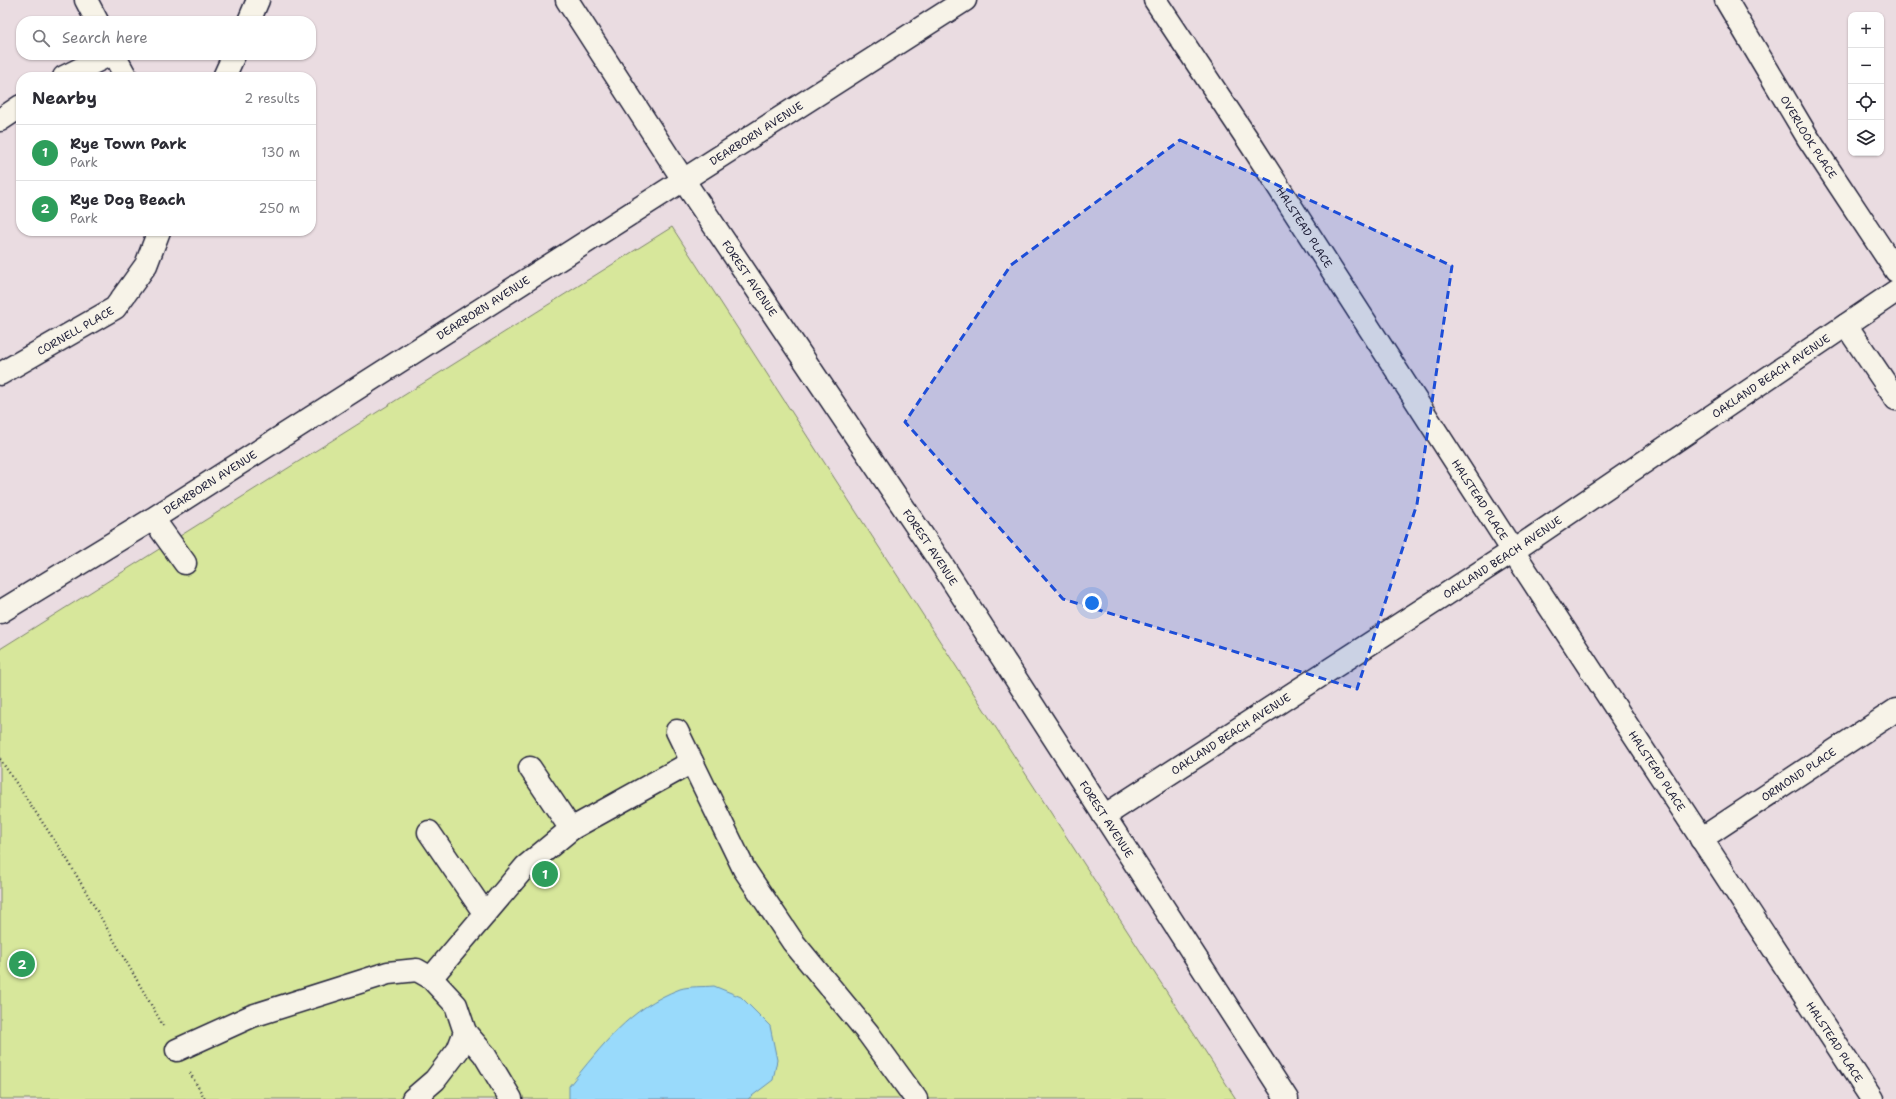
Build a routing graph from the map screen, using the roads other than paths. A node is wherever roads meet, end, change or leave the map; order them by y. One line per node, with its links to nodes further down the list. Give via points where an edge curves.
1 (86, 0): 7 (street)
2 (258, 0): 8 (street)
3 (567, 0): 17 (street, FOREST AVENUE)
4 (965, 0): 17 (street, DEARBORN AVENUE)
5 (1155, 0): 25 (street, HALSTEAD PLACE, via 1252,146)
6 (1726, 0): 19 (street, OVERLOOK PLACE, via 1808,138)
7 (94, 16)
8 (251, 16)
9 (99, 60): 12 (street)
10 (117, 60): 13 (street)
11 (232, 60): 14 (street)
12 (74, 72)
13 (123, 72)
14 (226, 72)
15 (16, 109): 16 (street)
16 (0, 120)
17 (684, 181): 24 (street, DEARBORN AVENUE); 32 (street, FOREST AVENUE, via 944,566)
18 (157, 236): 22 (street, CORNELL PLACE, via 146,265 115,308)
19 (1896, 271)
20 (1896, 291): 21 (street, OAKLAND BEACH AVENUE)
21 (1846, 325): 23 (street); 25 (street, OAKLAND BEACH AVENUE)
22 (0, 374)
23 (1896, 399)
24 (152, 520): 26 (street); 27 (street, DEARBORN AVENUE)
25 (1512, 551): 32 (street, OAKLAND BEACH AVENUE); 35 (street, HALSTEAD PLACE)
26 (185, 563)
27 (0, 612)
28 (1896, 710): 35 (street, ORMOND PLACE)
29 (677, 731): 30 (street)
30 (692, 762): 33 (street); 42 (street, via 744,869 793,942 868,1033)
31 (530, 768): 33 (street)
32 (1104, 816): 43 (street, FOREST AVENUE)
33 (571, 829): 36 (street, via 525,868)
34 (429, 832): 36 (street)
35 (1701, 839): 44 (street, HALSTEAD PLACE)
36 (485, 914): 37 (street)
37 (431, 978): 38 (street, via 456,1005); 39 (street, via 417,970 388,973 252,1016)
38 (465, 1032): 40 (street, via 484,1054); 41 (street, via 458,1050 435,1080)
39 (177, 1050)
40 (507, 1093)
41 (413, 1099)
42 (916, 1099)
43 (1287, 1099)
44 (1872, 1099)

